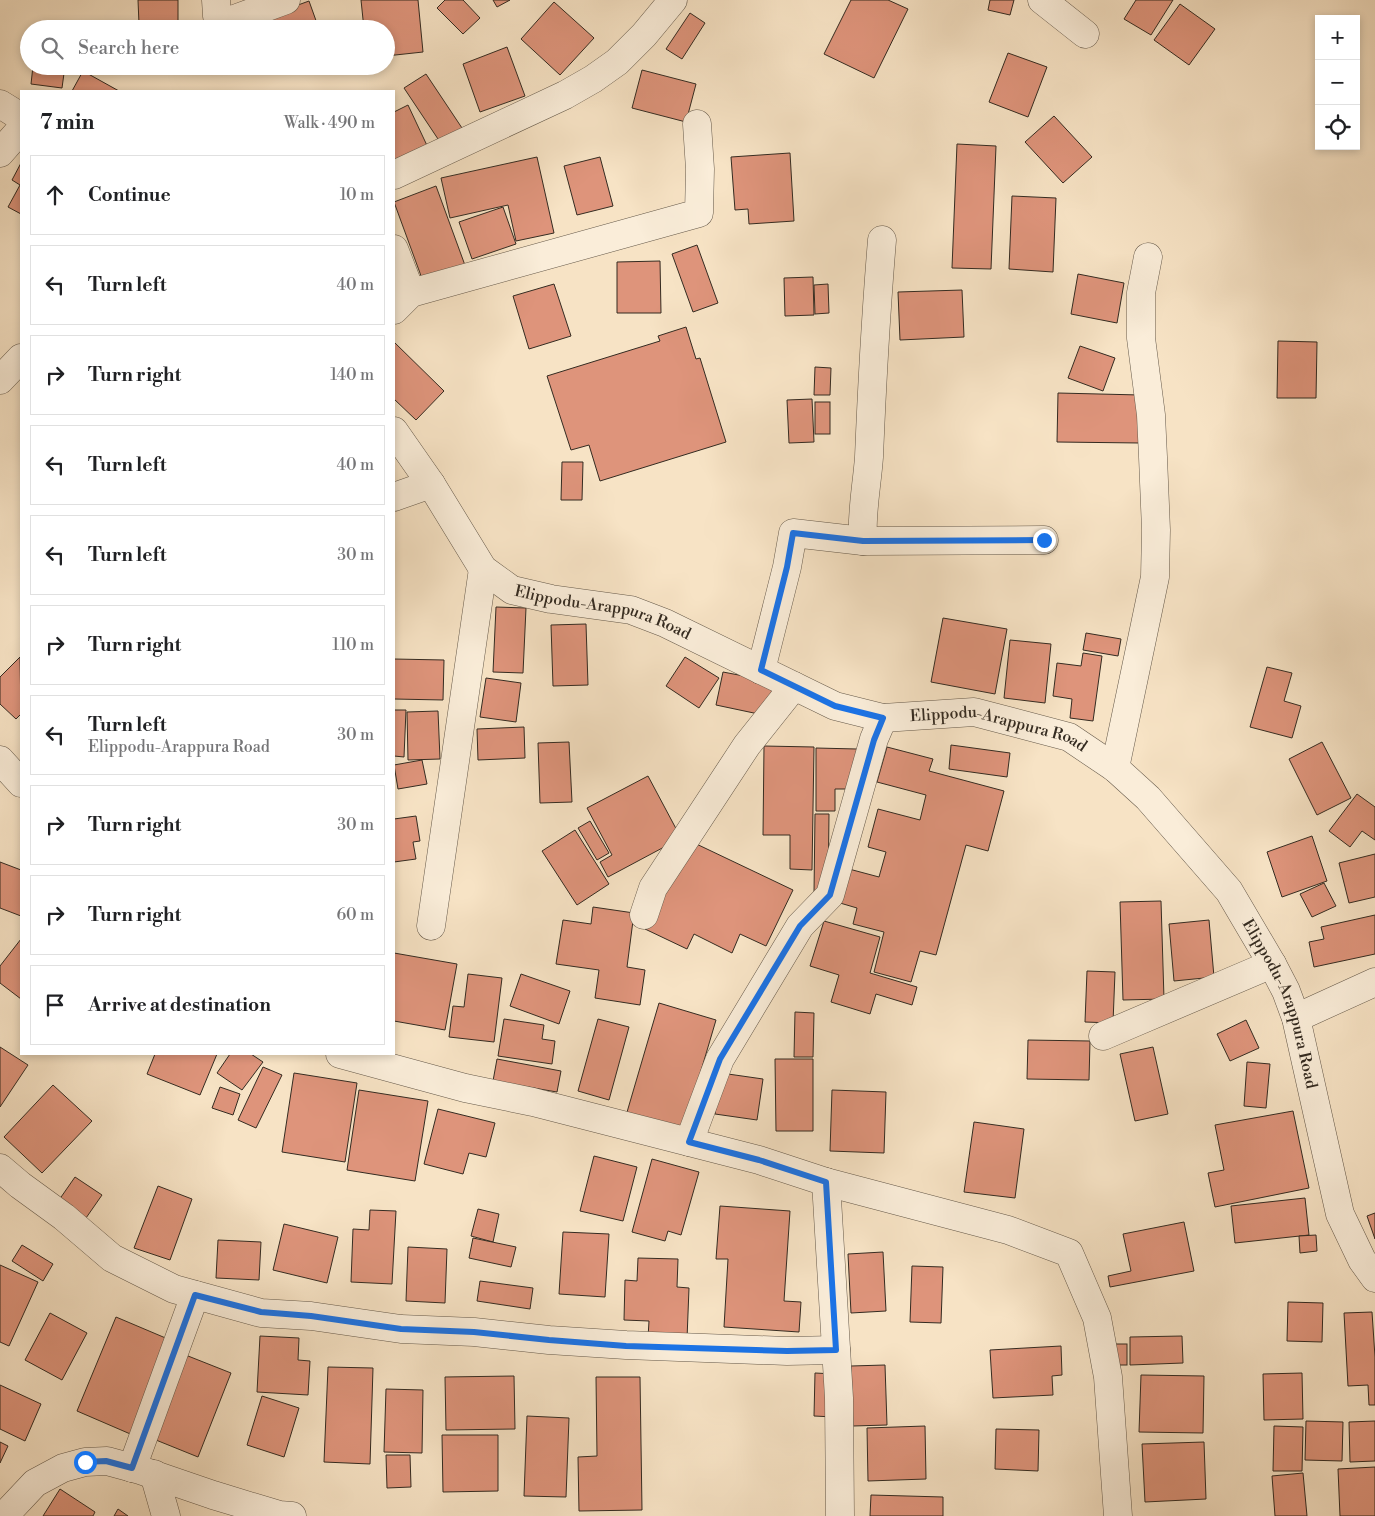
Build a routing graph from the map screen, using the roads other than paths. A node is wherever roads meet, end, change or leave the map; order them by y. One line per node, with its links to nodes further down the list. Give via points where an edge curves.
1 (216, 0): 5 (street, via 217,16)
2 (286, 0): 6 (street)
3 (673, 0): 13 (street, via 644,36 593,79)
4 (1042, 0): 7 (street)
5 (223, 20)
6 (232, 20)
7 (1085, 34)
8 (0, 104): 9 (street)
9 (20, 116)
10 (697, 124): 17 (street, via 699,213)
11 (20, 130): 12 (street)
12 (0, 153)
13 (395, 175)
14 (882, 240): 24 (street)
15 (395, 256): 17 (street)
16 (1148, 256): 30 (street, via 1141,293 1141,338 1151,414 1155,577)
17 (402, 302)
18 (20, 359): 19 (street)
19 (0, 380)
20 (395, 432): 21 (street, Elippodu-Arappura Road)
21 (430, 484): 22 (street); 25 (street, Elippodu-Arappura Road)
22 (395, 498)
23 (1044, 540): 24 (street)
24 (863, 541): 26 (street, via 793,533)
25 (483, 569): 26 (street, Elippodu-Arappura Road, via 512,590 632,610); 33 (street)
26 (761, 670): 27 (street, Elippodu-Arappura Road)
27 (794, 686): 28 (street, Elippodu-Arappura Road, via 835,706); 32 (street, via 747,745 653,888)
28 (883, 718): 30 (street, Elippodu-Arappura Road, via 974,712 1069,738); 39 (street, via 830,895 800,926 720,1059)
29 (0, 760): 31 (street)
30 (1115, 768): 34 (street, Elippodu-Arappura Road, via 1148,798 1229,891)
31 (20, 782)
32 (644, 915)
33 (430, 926)
34 (1272, 964): 36 (street, Elippodu-Arappura Road); 37 (street)
35 (1375, 982): 36 (street)
36 (1296, 1018): 42 (street, Elippodu-Arappura Road, via 1340,1214 1362,1260)
37 (1103, 1036)
38 (344, 1055): 39 (street)
39 (689, 1142): 41 (street)
40 (0, 1168): 43 (street, via 112,1258 174,1289)
41 (826, 1182): 44 (street); 50 (street, via 1008,1230 1069,1253 1097,1318 1108,1376)
42 (1375, 1278)
43 (195, 1295): 44 (street, via 261,1312 401,1329 474,1332 626,1346); 45 (street)
44 (836, 1350): 49 (street)
45 (143, 1471): 46 (street, via 106,1461 63,1468 36,1483); 47 (street); 48 (street, via 279,1515)
46 (4, 1516)
47 (166, 1516)
48 (292, 1516)
49 (840, 1516)
50 (1118, 1516)

